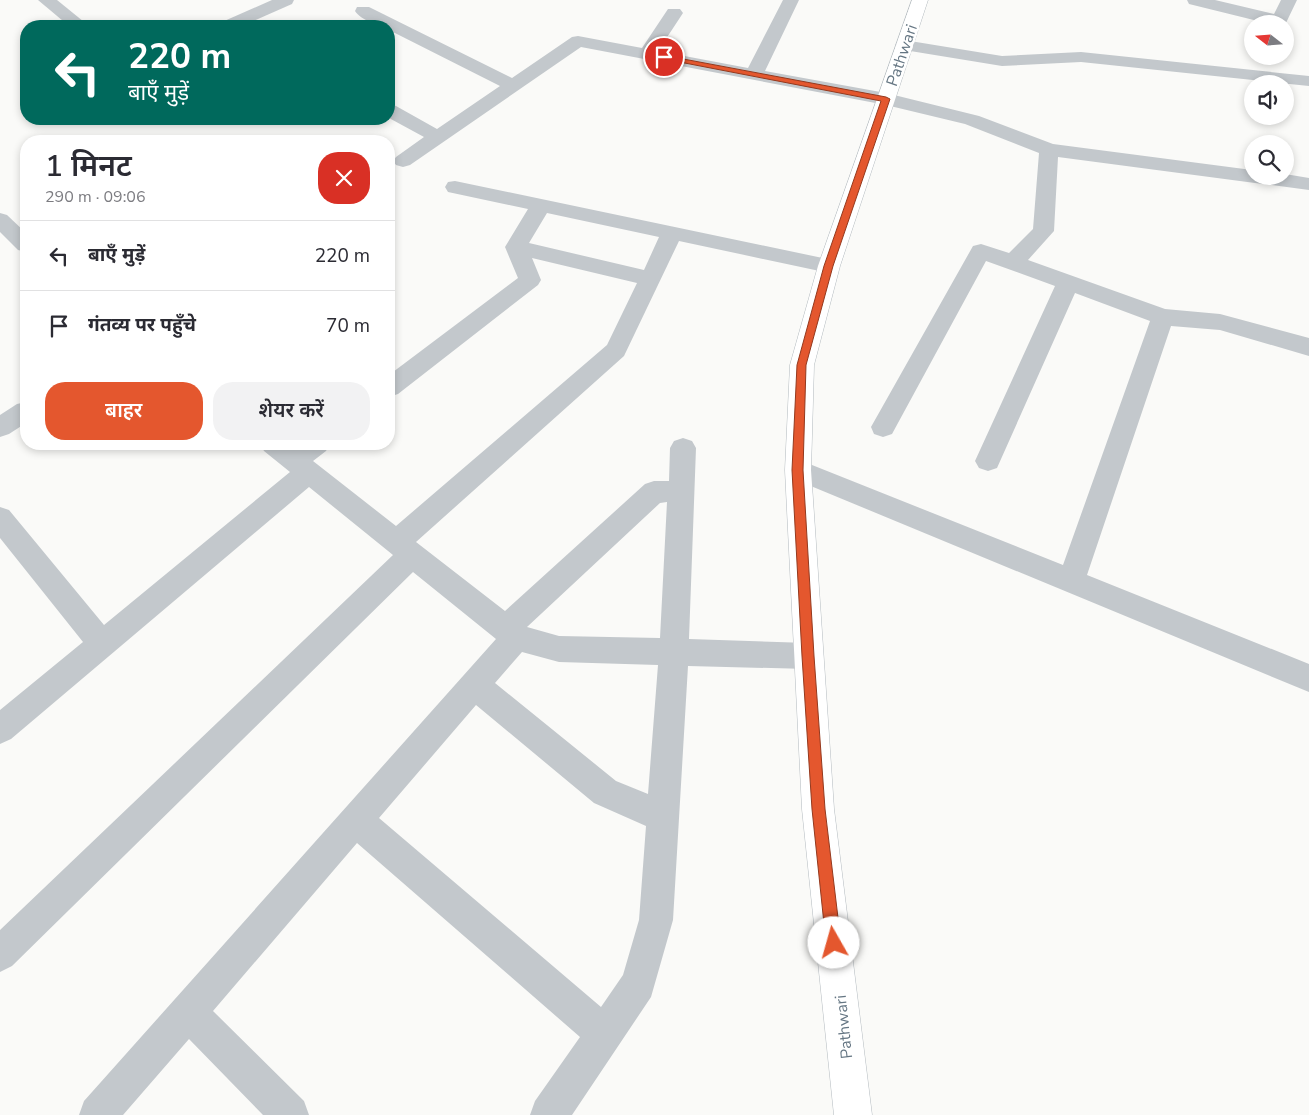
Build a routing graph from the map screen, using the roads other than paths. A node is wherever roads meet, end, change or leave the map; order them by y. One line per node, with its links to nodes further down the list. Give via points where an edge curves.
1 (46, 0): 9 (street)
2 (286, 0): 10 (street, via 252,9)
3 (791, 0): 15 (street)
4 (920, 0): 13 (street, Pathwari)
5 (1195, 0): 6 (street, via 1280,21)
6 (1289, 0)
7 (363, 11): 11 (street)
8 (674, 12): 14 (street)
9 (72, 20)
10 (236, 20)
11 (381, 20)
12 (395, 27): 17 (street)
13 (904, 45): 16 (street, via 1002,61 1081,57); 18 (street, Pathwari)
14 (646, 54): 15 (street); 17 (street, via 578,40)
15 (754, 74): 18 (street)
16 (1309, 81)
17 (513, 85): 20 (street)
18 (886, 99): 21 (street, via 972,120); 31 (street, Pathwari)
19 (395, 113): 20 (street)
20 (438, 137): 22 (street)
21 (1049, 150): 23 (street); 30 (street, via 1043,231)
22 (403, 161)
23 (1309, 184)
24 (455, 187): 25 (street)
25 (541, 205): 27 (street); 29 (street)
26 (0, 220): 28 (street)
27 (672, 233): 31 (street); 32 (street)
28 (14, 241)
29 (516, 247): 32 (street); 36 (street, via 530,280)
30 (1013, 263): 33 (street); 39 (street, via 981,251)
31 (829, 266): 44 (street, Pathwari, via 802,365)
32 (651, 279): 47 (street, via 616,350)
33 (1068, 283): 34 (street); 43 (street)
34 (1163, 317): 35 (street, via 1220,322); 48 (street)
35 (1309, 346)
36 (395, 383)
37 (20, 415): 38 (street)
38 (0, 427)
39 (883, 427)
40 (684, 448): 45 (street)
41 (306, 450): 42 (street)
42 (292, 459): 47 (street); 50 (street)
43 (988, 461)
44 (798, 470): 48 (street); 52 (street, Pathwari)
45 (682, 491): 49 (street, via 654,492); 51 (street)
46 (0, 518): 50 (street)
47 (405, 548): 49 (street); 58 (street)
48 (1071, 581): 53 (street)
49 (511, 633): 51 (street, via 559,649); 54 (street)
50 (102, 644): 55 (street)
51 (674, 652): 52 (street); 56 (street)
52 (808, 656): 64 (street, Pathwari, via 818,809)
53 (1309, 678)
54 (474, 685): 56 (street, via 605,792); 57 (street)
55 (0, 729)
56 (663, 817): 60 (street, via 656,920 638,984)
57 (356, 820): 59 (street); 60 (street)
58 (0, 954)
59 (188, 1012): 61 (street); 62 (street)
60 (604, 1034): 63 (street)
61 (98, 1115)
62 (290, 1115)
63 (549, 1115)
64 (853, 1115)

